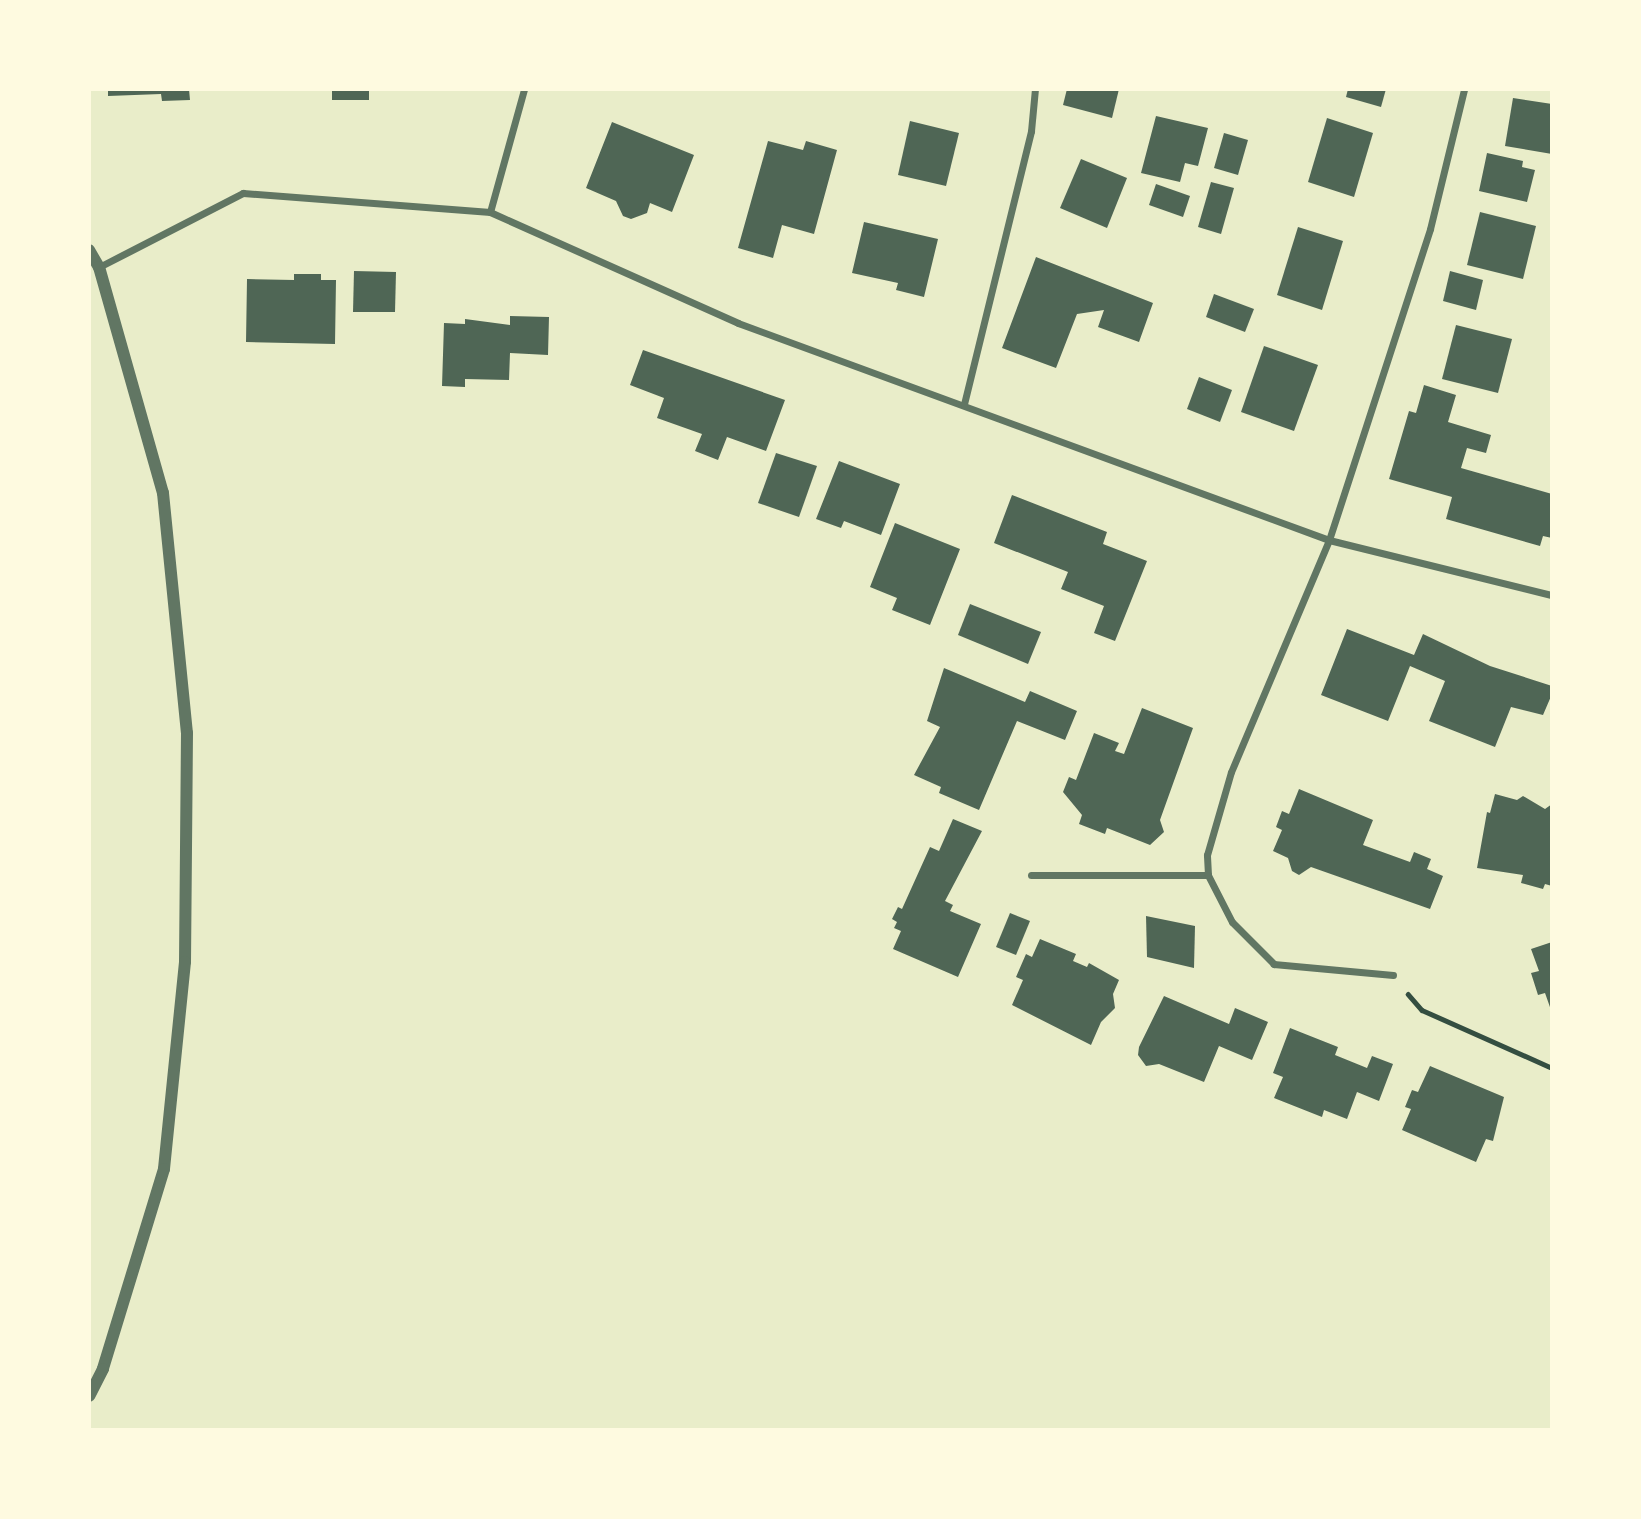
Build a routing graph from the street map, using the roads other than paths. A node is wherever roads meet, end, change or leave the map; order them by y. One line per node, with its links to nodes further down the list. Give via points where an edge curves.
1 (524, 89): 4 (street)
2 (1035, 89): 7 (street, via 1031,131)
3 (1464, 89): 8 (street, via 1430,229)
4 (490, 212): 6 (street, via 243,193); 7 (street, via 738,323)
5 (89, 250): 6 (street)
6 (99, 267): 13 (street, via 163,493 187,733 185,962 164,1169 103,1369)
7 (964, 404): 8 (street)
8 (1329, 540): 9 (street); 11 (street, via 1231,772 1207,855)
9 (1552, 595)
10 (1031, 874): 11 (street)
11 (1208, 875): 12 (street, via 1232,922 1274,964)
12 (1393, 975)
13 (89, 1396)

